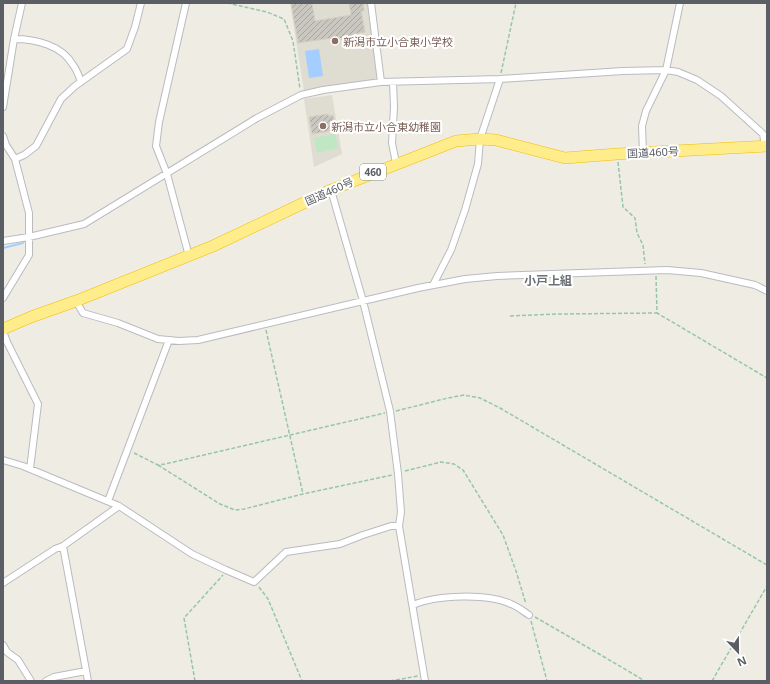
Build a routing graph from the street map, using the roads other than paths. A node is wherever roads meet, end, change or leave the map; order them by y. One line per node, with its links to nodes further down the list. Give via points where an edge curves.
1 (22, 3): 6 (street)
2 (141, 3): 9 (street, via 127,49)
3 (186, 3): 19 (street, via 156,146)
4 (370, 3): 10 (street)
5 (680, 3): 7 (street)
6 (14, 39): 9 (street, via 26,39 64,53 73,64); 12 (street)
7 (666, 70): 8 (street); 15 (street, via 697,80 721,96 763,134); 16 (street, via 646,111 642,126)
8 (500, 79): 11 (street); 14 (street)
9 (81, 82): 17 (street, via 61,99 36,146)
10 (381, 82): 11 (street); 19 (street, via 301,95 257,118)
11 (393, 82): 18 (street, via 392,143)
12 (3, 107)
13 (3, 136): 17 (street)
14 (480, 139): 16 (highway, 国道460号 / 460, via 496,140 565,158); 18 (highway, 国道460号 / 460, via 456,141); 24 (street, via 478,164 464,210 451,250)
15 (766, 146): 16 (highway, 国道460号 / 460)
16 (643, 153)
17 (15, 159): 21 (street, via 29,213)
18 (396, 163): 20 (highway, 国道460号 / 460)
19 (167, 174): 21 (street, via 84,224); 23 (street)
20 (331, 190): 23 (highway, 国道460号 / 460); 28 (street)
21 (29, 237): 22 (street); 26 (street, via 29,255)
22 (3, 241)
23 (189, 256): 27 (highway, 国道460号 / 460)
24 (433, 285): 25 (street, via 497,276 656,270 700,273 755,285); 28 (street)
25 (767, 291)
26 (3, 298)
27 (76, 301): 29 (highway, 国道460号 / 460); 30 (street, via 83,313 118,323 158,339)
28 (363, 301): 30 (street, via 198,340); 35 (street, via 390,411 398,474)
29 (3, 330): 32 (street, via 38,404)
30 (169, 340): 33 (street)
31 (3, 460): 32 (street)
32 (30, 468): 33 (street)
33 (108, 501): 34 (street)
34 (119, 506): 35 (street, via 192,554 254,582 286,552 340,544 391,526); 36 (street)
35 (399, 526): 38 (street)
36 (63, 546): 37 (street); 41 (street)
37 (3, 583)
38 (413, 605): 39 (street, via 438,598 487,598 510,603); 42 (street)
39 (529, 615)
40 (3, 645): 43 (street, via 7,652 18,660)
41 (86, 671): 44 (street); 45 (street)
42 (424, 678)
43 (31, 681)
44 (46, 681)
45 (88, 681)

